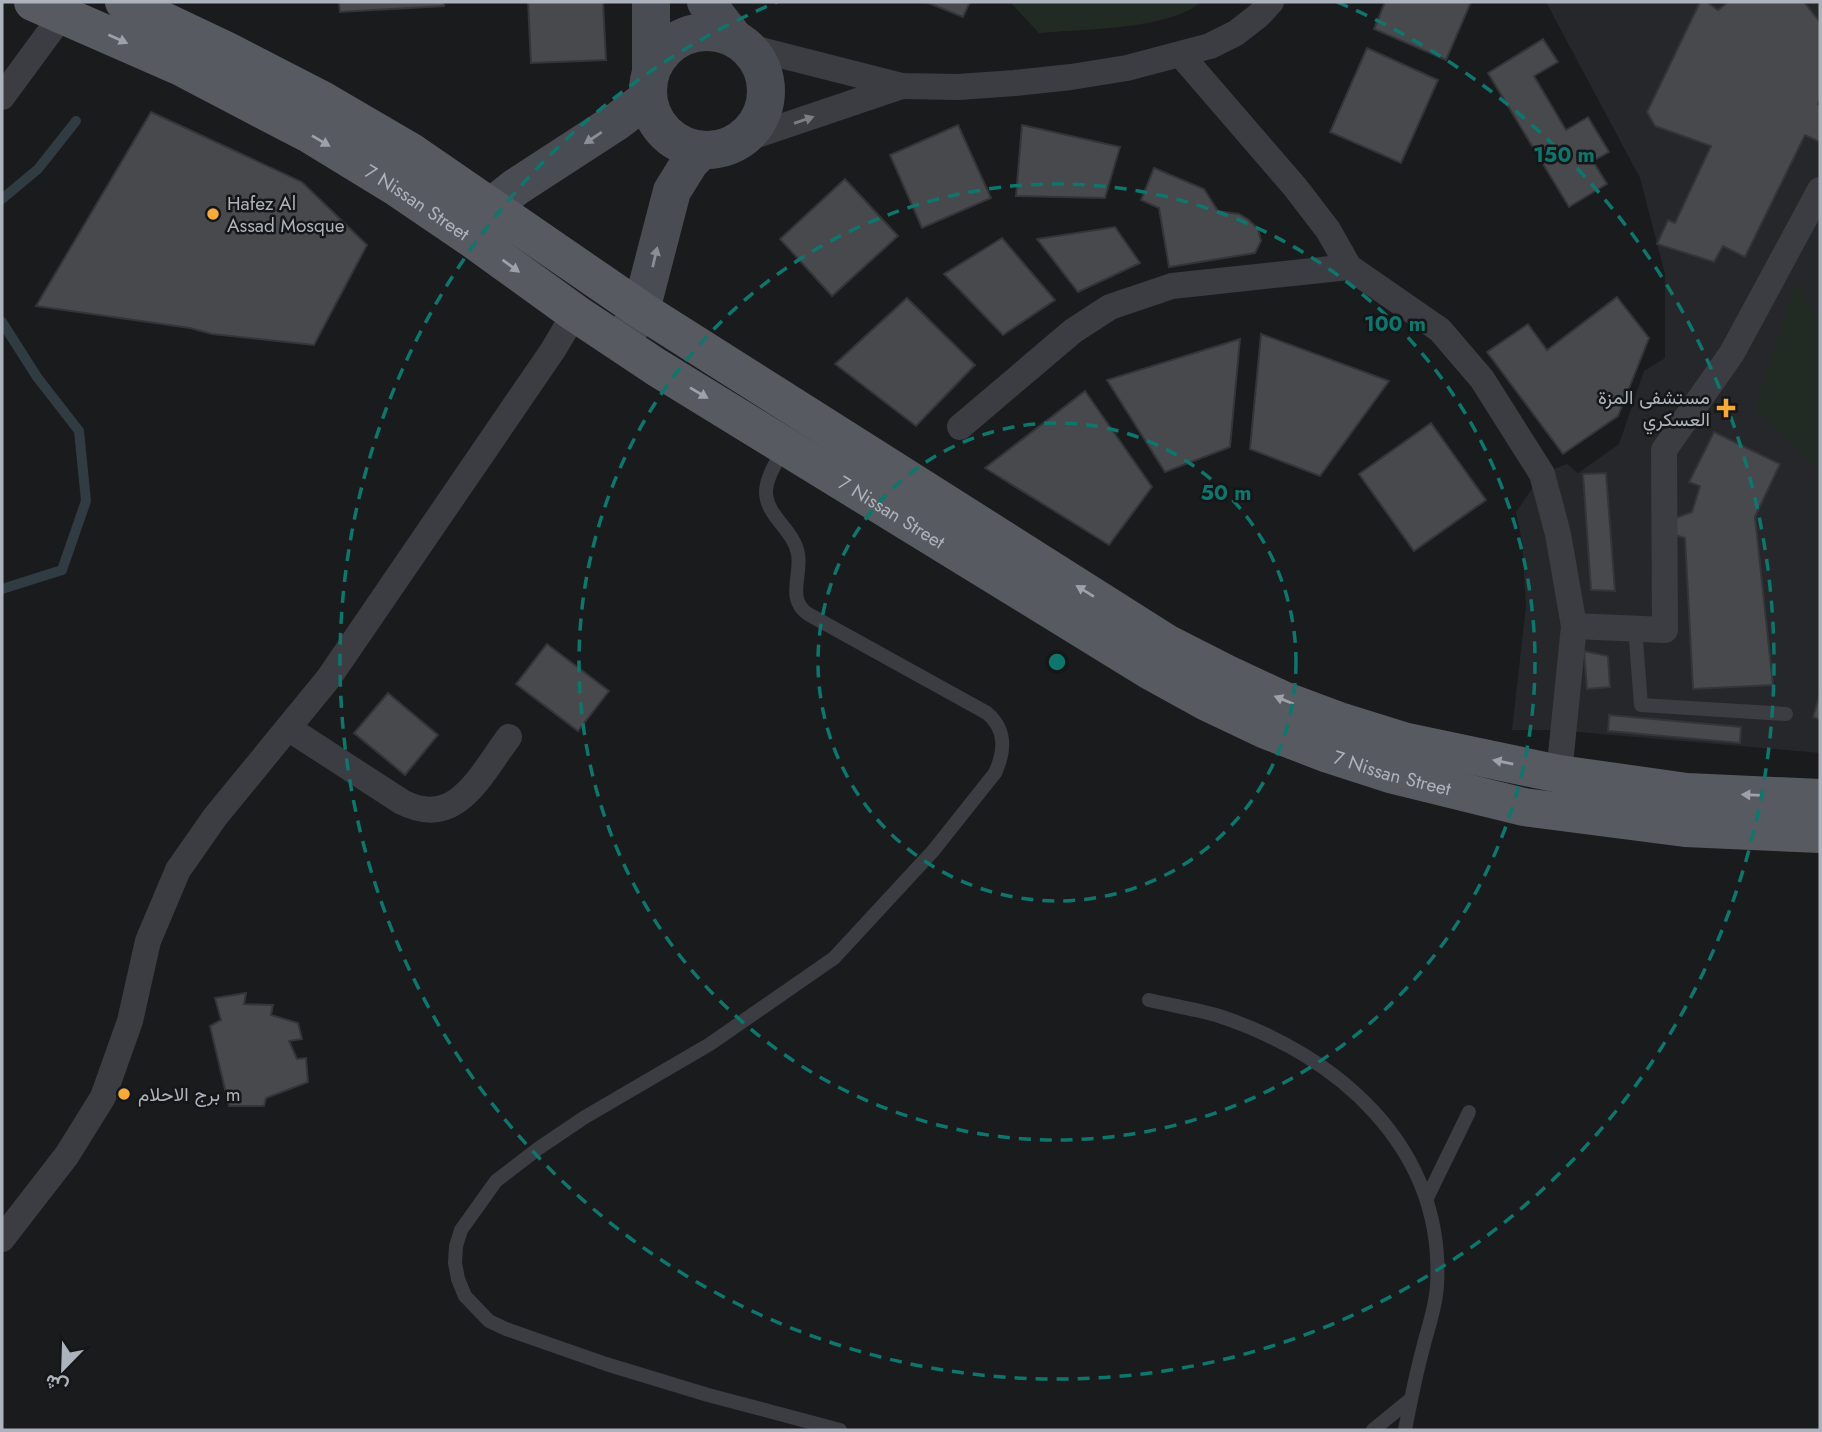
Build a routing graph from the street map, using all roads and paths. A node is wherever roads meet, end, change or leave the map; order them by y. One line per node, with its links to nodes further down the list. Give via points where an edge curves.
1 (124, 2): 14 (main road, 7 Nissan Street, via 322,100)
2 (651, 2): 8 (street)
3 (706, 2): 6 (street)
4 (1271, 2): 7 (street, via 1236,33)
5 (48, 8): 10 (street); 15 (main road, 7 Nissan Street, one-way to 15, via 179,66 311,135)
6 (740, 42): 8 (street, via 718,33 685,35 665,49); 9 (street); 11 (street, via 757,60 766,95 753,129)
7 (1181, 54): 9 (street, via 1071,77 958,87); 16 (street, via 1295,187)
8 (649, 83): 12 (street, via 653,117 666,134 682,145); 14 (street, one-way to 14, via 616,122)
9 (902, 86): 11 (street, one-way to 9)
10 (2, 97)
11 (739, 141): 12 (street, via 722,149)
12 (702, 150): 17 (street, one-way to 12, via 672,191)
13 (1820, 190): 23 (street, via 1732,353 1664,450 1665,630)
14 (492, 206): 15 (street); 17 (main road, 7 Nissan Street)
15 (474, 240): 18 (main road, 7 Nissan Street, one-way to 18)
16 (1349, 267): 20 (street, via 1172,286 1110,307 1073,331); 22 (street, via 1440,330 1482,379 1542,474)
17 (641, 310): 19 (street); 27 (main road, 7 Nissan Street, one-way to 17, via 1403,741 1294,704 1225,673 1168,644)
18 (575, 313): 19 (main road, 7 Nissan Street); 25 (street, via 359,633)
19 (621, 342): 21 (main road, 7 Nissan Street, one-way to 21)
20 (960, 427)
21 (785, 446): 29 (main road, 7 Nissan Street, via 1149,670 1266,730 1328,754 1524,807 1685,828); 35 (lane, via 767,483 766,496 771,510 794,538 799,567 797,603 808,614 987,713 1001,730 1003,743 995,773 933,851 834,958 710,1044 551,1140 496,1181 461,1230 455,1263 465,1296 489,1321 506,1329 606,1364)
22 (1574, 626): 23 (street); 27 (street)
23 (1635, 628): 24 (lane, via 1641,705)
24 (1786, 714)
25 (288, 728): 26 (street, via 401,802 417,810 435,811 452,806 465,794); 33 (street, via 178,870 148,941 130,1021 103,1097 67,1155)
26 (509, 737)
27 (1559, 774): 28 (main road, 7 Nissan Street, one-way to 27, via 1687,792)
28 (1820, 798)
29 (1820, 834)
30 (1149, 1000): 32 (lane, via 1245,1026 1336,1077 1386,1123 1415,1168)
31 (1469, 1112): 32 (lane)
32 (1427, 1198): 34 (lane, via 1434,1228 1437,1285)
33 (2, 1239)
34 (1410, 1399): 36 (lane); 37 (lane)
35 (835, 1430)
36 (1373, 1430)
37 (1405, 1430)

